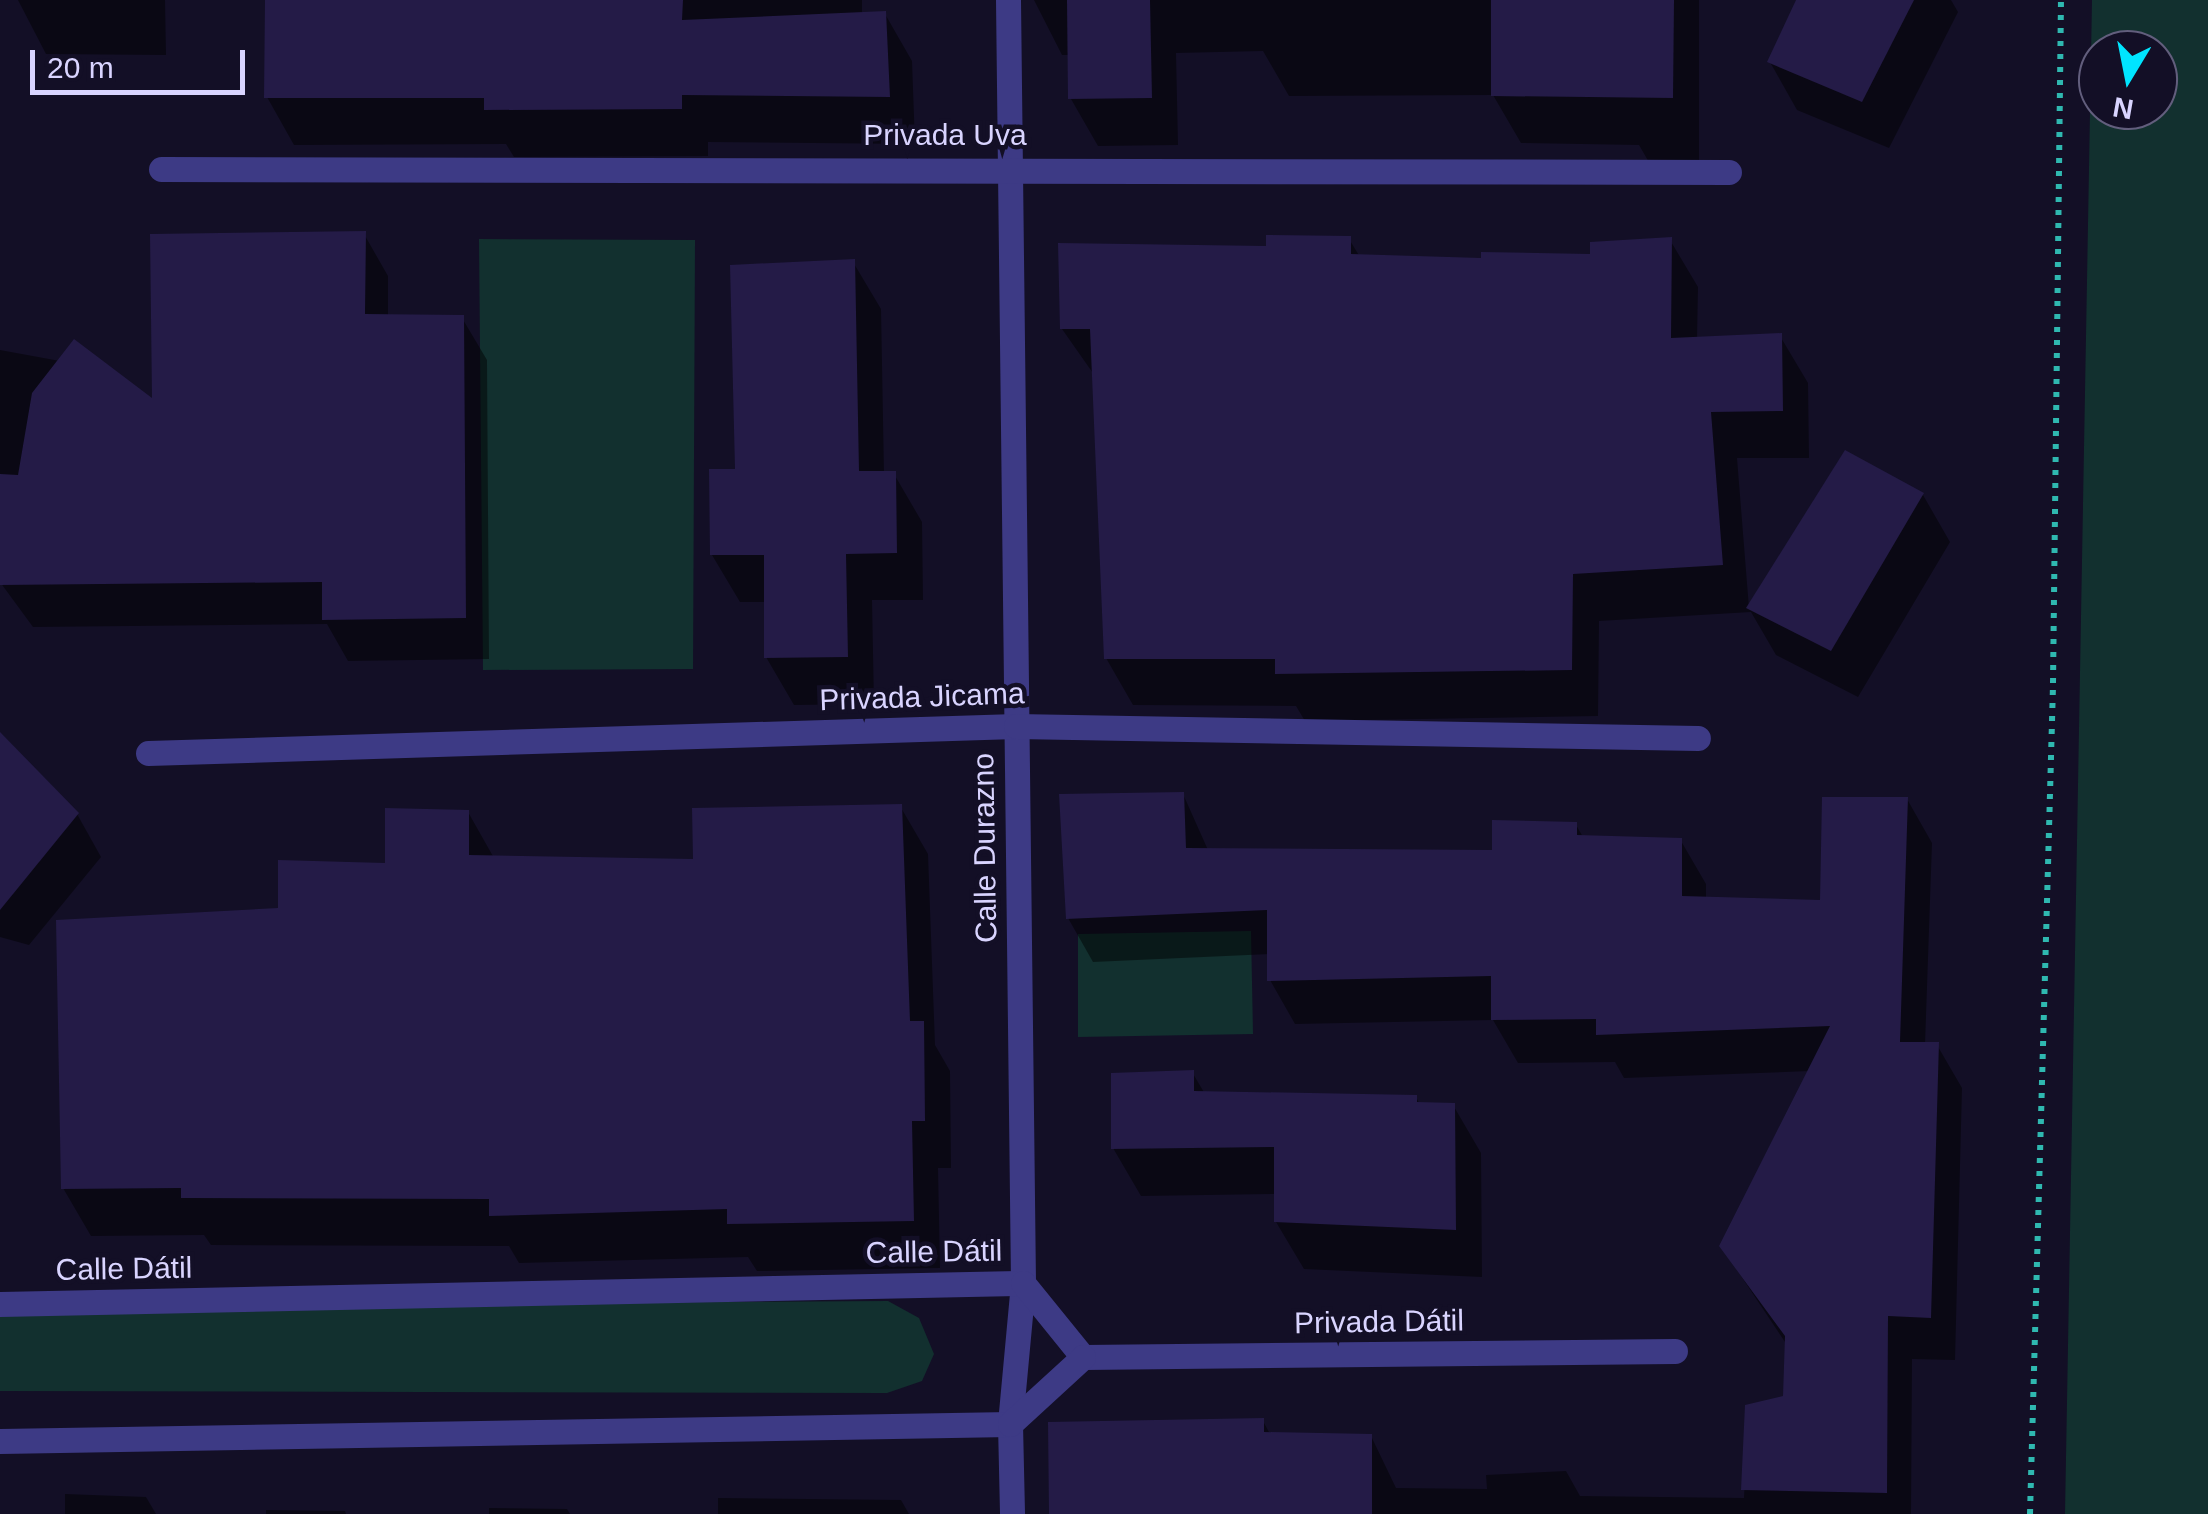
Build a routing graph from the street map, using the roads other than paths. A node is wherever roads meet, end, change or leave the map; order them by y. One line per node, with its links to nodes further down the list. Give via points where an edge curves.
1 (1008, 0): 2 (street, Calle Durazno)
2 (1011, 167): 3 (street, Privada Uva); 4 (street, Privada Uva); 5 (street, Calle Durazno)
3 (161, 168)
4 (1729, 172)
5 (1016, 726): 6 (street, Privada Jicama); 7 (street, Privada Jicama); 8 (street, Calle Durazno)
6 (1698, 738)
7 (148, 753)
8 (1023, 1282): 9 (street, Calle Dátil); 11 (street, Calle Dátil); 12 (street, Calle Durazno)
9 (0, 1304)
10 (1675, 1351): 11 (street, Privada Dátil)
11 (1083, 1357): 12 (street)
12 (1010, 1424): 13 (street); 14 (street, Calle Durazno)
13 (0, 1441)
14 (1012, 1514)

